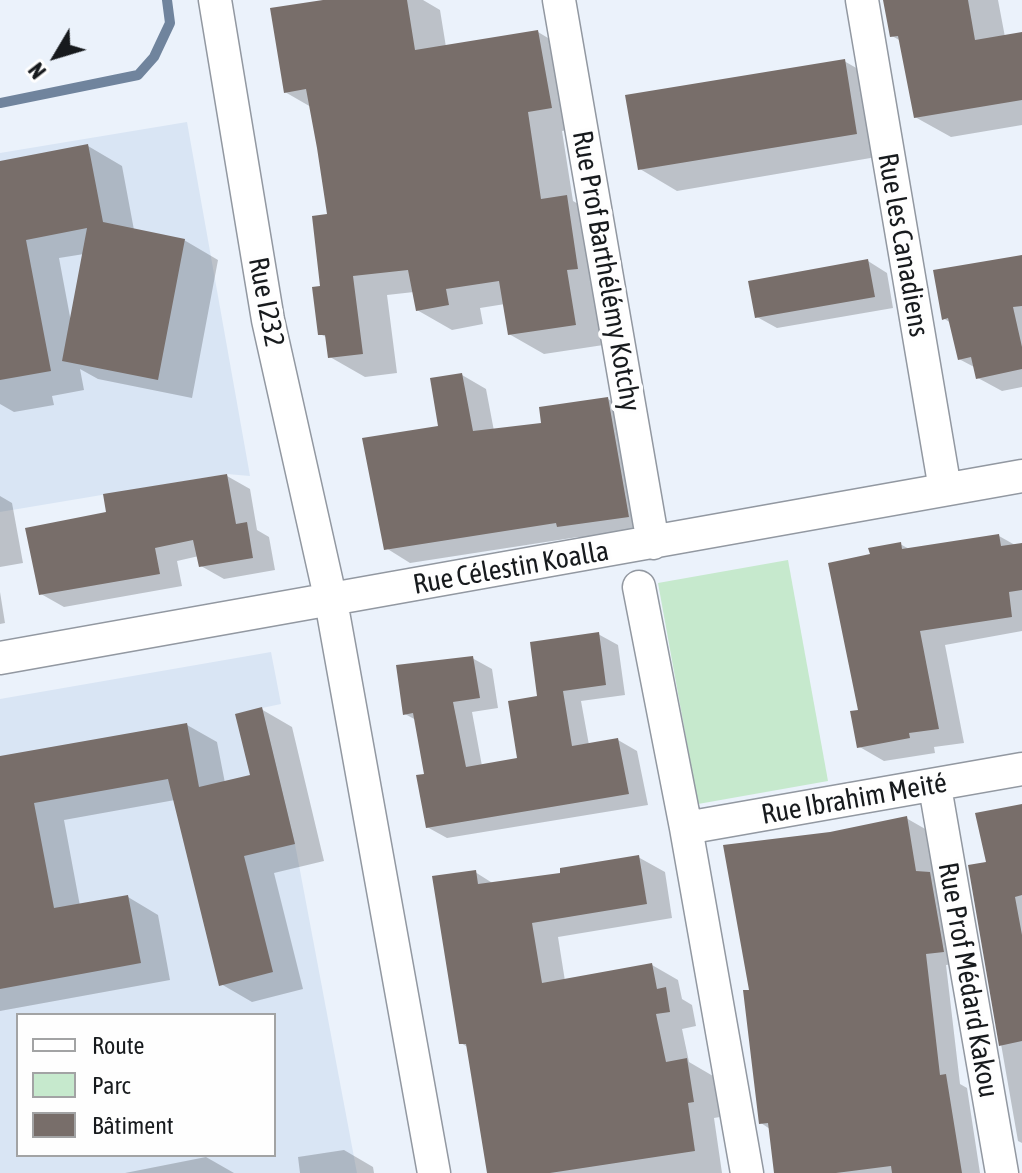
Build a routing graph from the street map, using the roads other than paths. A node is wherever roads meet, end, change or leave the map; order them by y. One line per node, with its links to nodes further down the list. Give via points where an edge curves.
1 (215, 0): 8 (street, Rue I232, via 268,320)
2 (559, 0): 6 (street, Rue Prof Barthélémy Kotchy)
3 (862, 0): 5 (street, Rue les Canadiens)
4 (1022, 476): 5 (street, Rue Célestin Koalla)
5 (945, 489): 6 (street, Rue Célestin Koalla)
6 (653, 543): 8 (street, Rue Célestin Koalla)
7 (639, 587): 12 (street)
8 (331, 601): 9 (street, Rue Célestin Koalla); 13 (street, Rue I232)
9 (0, 658)
10 (1022, 769): 11 (street, Rue Ibrahim Meité)
11 (935, 787): 12 (street, Rue Ibrahim Meité); 15 (street, Rue Prof Médard Kakou)
12 (686, 828): 14 (street)
13 (434, 1173)
14 (747, 1173)
15 (1002, 1173)

